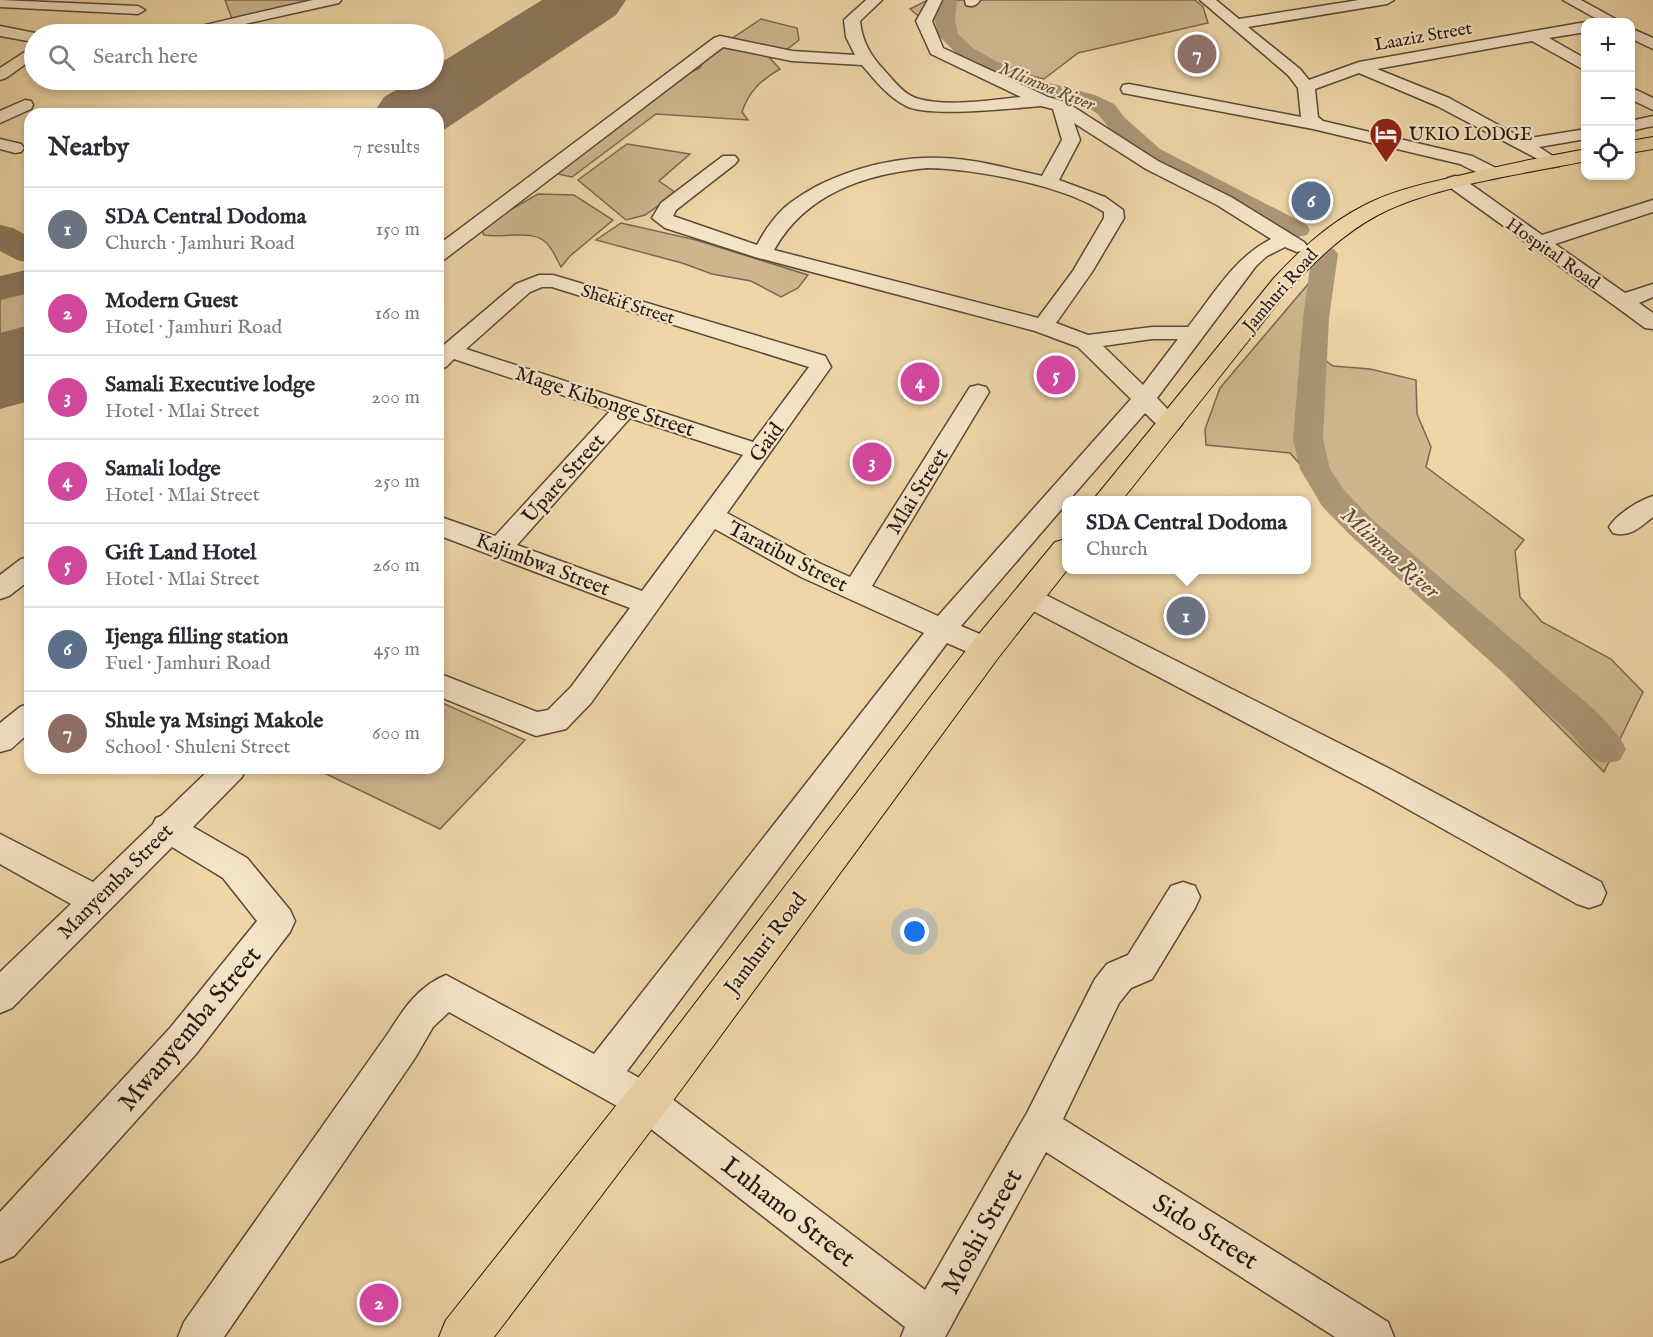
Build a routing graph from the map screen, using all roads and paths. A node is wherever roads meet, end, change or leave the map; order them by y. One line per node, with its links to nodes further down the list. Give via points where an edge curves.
1 (334, 0): 12 (street)
2 (875, 0): 21 (street, via 852,20 854,37)
3 (935, 0): 28 (street, via 924,21 937,51)
4 (1207, 0): 13 (street)
5 (1387, 0): 8 (street)
6 (1570, 0): 11 (street)
7 (0, 3): 10 (street)
8 (1339, 3): 13 (street)
9 (220, 7): 12 (street, via 225,14)
10 (138, 10)
11 (1604, 18)
12 (223, 24)
13 (1236, 24): 25 (street, via 1294,72)
14 (1581, 28): 18 (street, Laaziz Street)
15 (0, 31): 16 (street)
16 (24, 35)
17 (1635, 35): 19 (street)
18 (1534, 36): 22 (street); 23 (street, Laaziz Street)
19 (1653, 44)
20 (24, 58): 24 (street)
21 (866, 60): 28 (street, via 895,92 914,104); 48 (street, via 784,54 720,41)
22 (1581, 63)
23 (1359, 67): 25 (street, Laaziz Street); 38 (street, via 1443,102)
24 (0, 75)
25 (1306, 87): 33 (street, via 1310,119)
26 (1129, 89): 33 (street)
27 (1635, 95): 30 (street)
28 (1051, 104): 36 (street); 37 (street)
29 (26, 105): 31 (street)
30 (1653, 105)
31 (0, 118)
32 (1653, 122): 34 (street)
33 (1317, 125): 42 (street, via 1466,160)
34 (1635, 125)
35 (1581, 135): 38 (street)
36 (1109, 137): 37 (street, via 1092,135); 47 (street)
37 (1071, 140): 44 (street)
38 (1522, 145): 41 (street)
39 (1581, 156): 41 (main road, Jamhuri Road)
40 (729, 160): 49 (street, via 668,207 662,218)
41 (1552, 162): 42 (main road, Jamhuri Road)
42 (1492, 173): 43 (main road, Jamhuri Road)
43 (1455, 182): 46 (street, Hospital Road); 47 (main road, Jamhuri Road, via 1408,195)
44 (1048, 183): 49 (street, via 942,163 882,170 849,179 801,204 771,236); 53 (street, via 1106,205 1113,210 1114,218)
45 (1653, 206): 46 (street)
46 (1538, 243): 51 (street, Hospital Road)
47 (1297, 246): 54 (street, via 1269,246 1249,262); 61 (main road, Jamhuri Road, via 1282,283)
48 (444, 250)
49 (762, 253): 53 (street)
50 (1653, 290): 51 (street)
51 (1622, 302): 52 (street, Hospital Road)
52 (1653, 323)
53 (1043, 326): 55 (street)
54 (1194, 333): 55 (street, via 1152,333); 59 (street)
55 (1086, 342): 59 (street)
56 (445, 356): 57 (street, Shekif Street, via 523,288 539,281 553,281 817,361); 60 (street, Mage Kibonge Street)
57 (820, 367): 62 (street, Gaid)
58 (978, 392): 72 (street, Mlai Street)
59 (1145, 398): 61 (street); 75 (street)
60 (626, 408): 62 (street, Mage Kibonge Street); 68 (street, Upare Street)
61 (1170, 424): 63 (main road, Jamhuri Road)
62 (758, 452): 65 (street, Gaid)
63 (1111, 496)
64 (1653, 505): 67 (street)
65 (712, 516): 72 (street, Taratibu Street, via 810,570); 74 (street, Taratibu Street)
66 (444, 527): 68 (street, Kajimbwa Street)
67 (1622, 527)
68 (499, 548): 74 (street, Kajimbwa Street)
69 (1062, 555): 73 (main road, Jamhuri Road)
70 (24, 571): 71 (street)
71 (0, 589)
72 (856, 590): 75 (street, Taratibu Street)
73 (1028, 596): 76 (main road, Jamhuri Road); 83 (street, via 1383,780)
74 (648, 604): 77 (street, Taratibu Street, via 581,696 556,721 536,724)
75 (942, 629): 76 (street, Taratibu Street); 87 (street)
76 (986, 649): 88 (main road, Jamhuri Road)
77 (444, 686)
78 (24, 720): 79 (street)
79 (0, 740)
80 (225, 774): 81 (street, Manyemba Street)
81 (167, 828): 85 (street, Manyemba Street); 90 (street, Mwanyemba Street, via 235,868 278,921 183,1041)
82 (0, 848): 85 (street)
83 (1589, 893)
84 (1183, 897): 89 (street, Moshi Street, via 1140,967 1119,976 1107,991)
85 (95, 900): 86 (street, Manyemba Street)
86 (0, 996)
87 (600, 1076): 88 (street, Luhamo Street); 92 (street, Luhamo Street, via 446,992 420,1015)
88 (646, 1102): 91 (street, Luhamo Street); 93 (main road, Jamhuri Road)
89 (1040, 1126): 91 (street, Moshi Street); 94 (street, Sido Street)
90 (0, 1242)
91 (927, 1329)
92 (199, 1337)
93 (463, 1337)
94 (1372, 1337)

